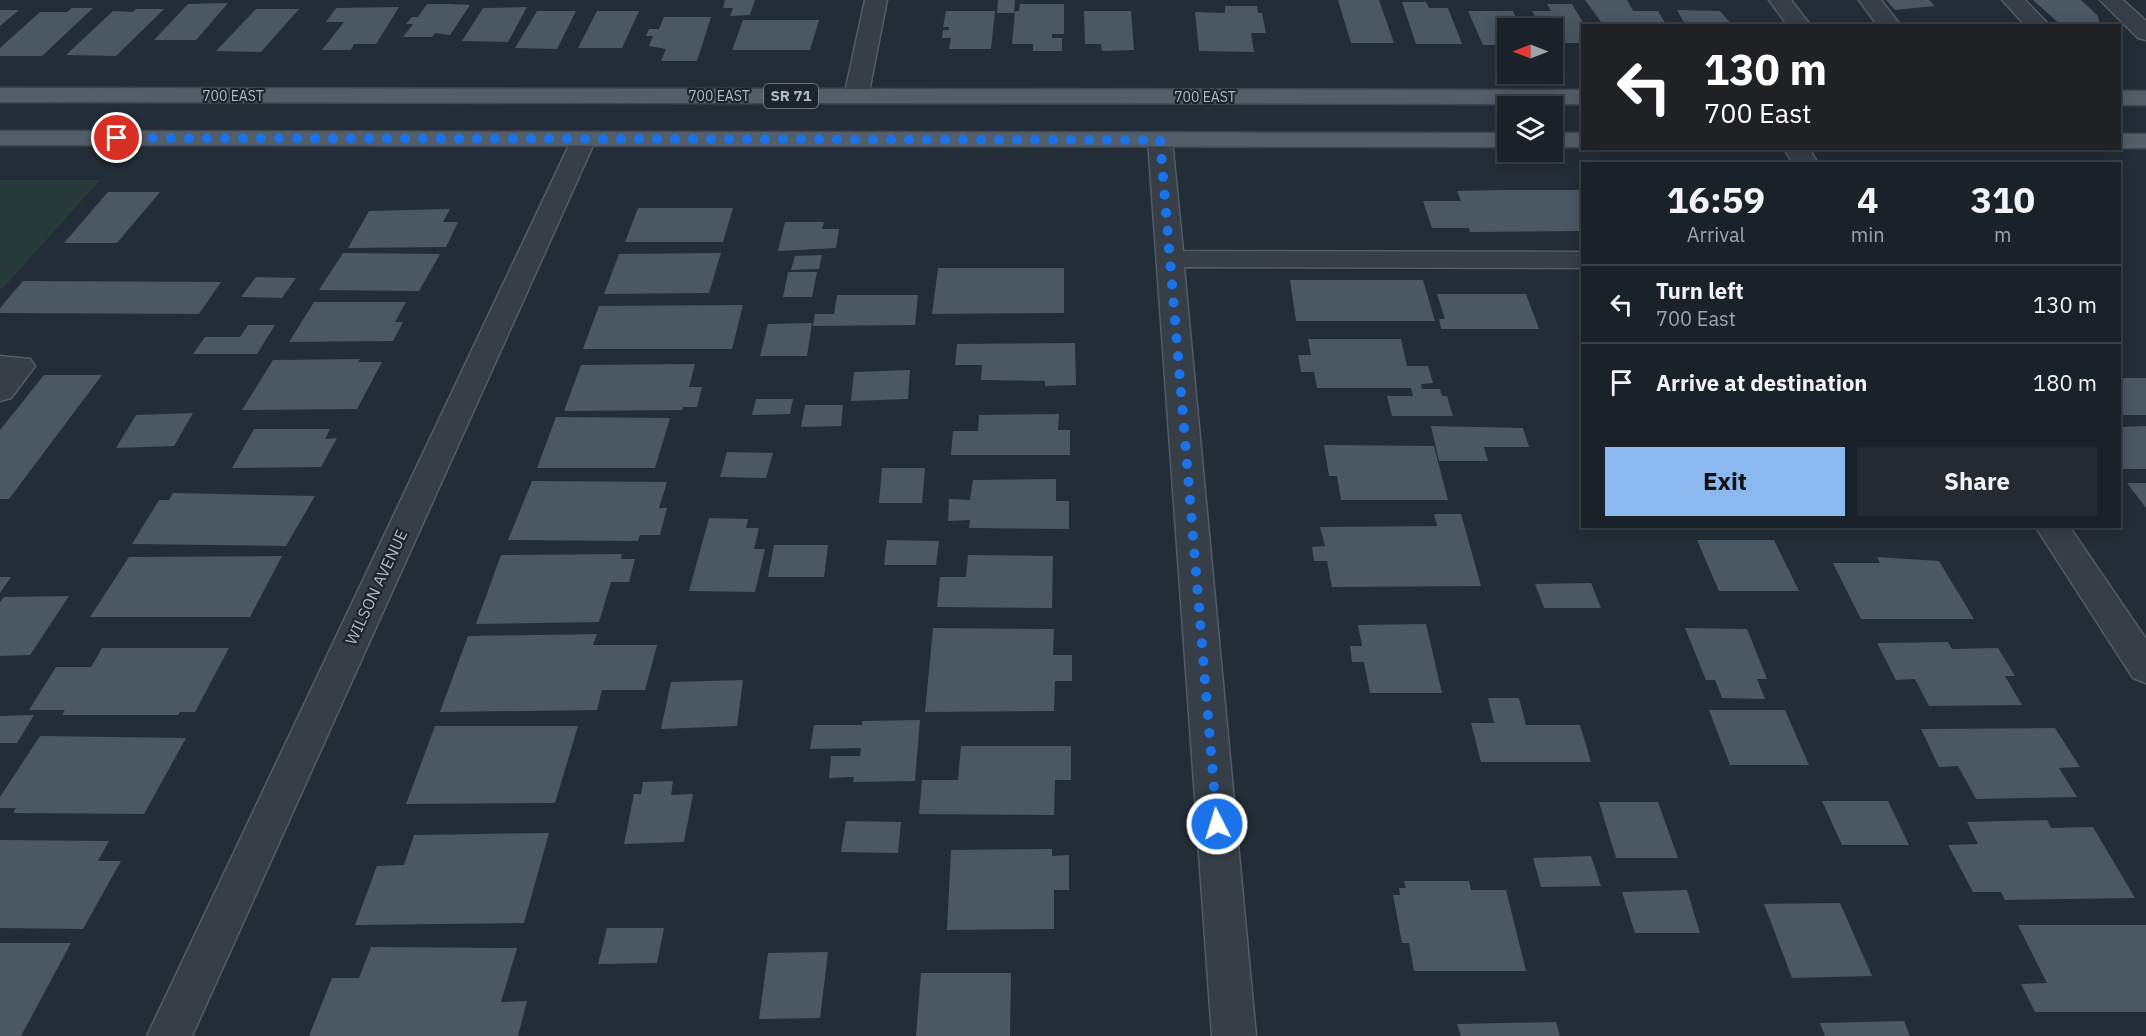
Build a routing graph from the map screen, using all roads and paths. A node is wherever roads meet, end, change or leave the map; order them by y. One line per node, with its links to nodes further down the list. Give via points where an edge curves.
1 (876, 0): 11 (street)
2 (1780, 0): 6 (street)
3 (1870, 0): 7 (street)
4 (2013, 0): 8 (street)
5 (2111, 0): 9 (street)
6 (1798, 24)
7 (1888, 24)
8 (2036, 24)
9 (2140, 42)
10 (0, 95): 11 (main road, 700 EAST / SR 71)
11 (856, 96): 12 (main road, 700 EAST / SR 71)
12 (1581, 97)
13 (2121, 98): 14 (main road)
14 (2146, 98)
15 (0, 138): 16 (main road)
16 (584, 139): 17 (main road); 29 (street, WILSON AVENUE)
17 (1160, 140): 18 (main road); 23 (street)
18 (1497, 140)
19 (1563, 140): 20 (main road)
20 (1581, 140)
21 (2121, 141): 22 (main road)
22 (2146, 141)
23 (1170, 259): 24 (street); 30 (street)
24 (1581, 261)
25 (0, 366): 26 (street, via 20,366)
26 (0, 391)
27 (2052, 528): 28 (street)
28 (2146, 668)
29 (169, 1036)
30 (1234, 1036)

